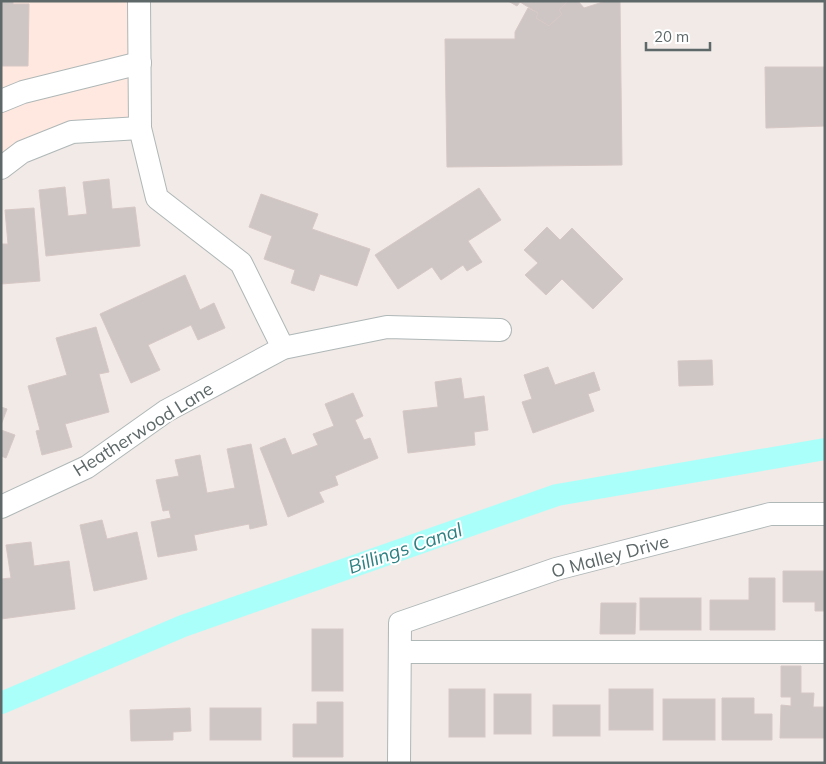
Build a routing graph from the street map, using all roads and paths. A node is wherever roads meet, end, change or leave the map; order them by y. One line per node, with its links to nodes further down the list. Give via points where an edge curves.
1 (139, 1): 2 (street)
2 (140, 63): 3 (street, via 23,92); 4 (street)
3 (1, 101)
4 (140, 128): 5 (street, via 72,132 22,152); 7 (street, via 157,198 240,263)
5 (1, 168)
6 (500, 330): 7 (street, Heatherwood Lane, via 387,327)
7 (283, 348): 8 (street, Heatherwood Lane, via 166,411 87,467)
8 (1, 507)
9 (825, 514): 10 (street, O Malley Drive, via 770,514 556,569 400,623)
10 (400, 652): 11 (street); 12 (street)
11 (825, 652)
12 (399, 763)

